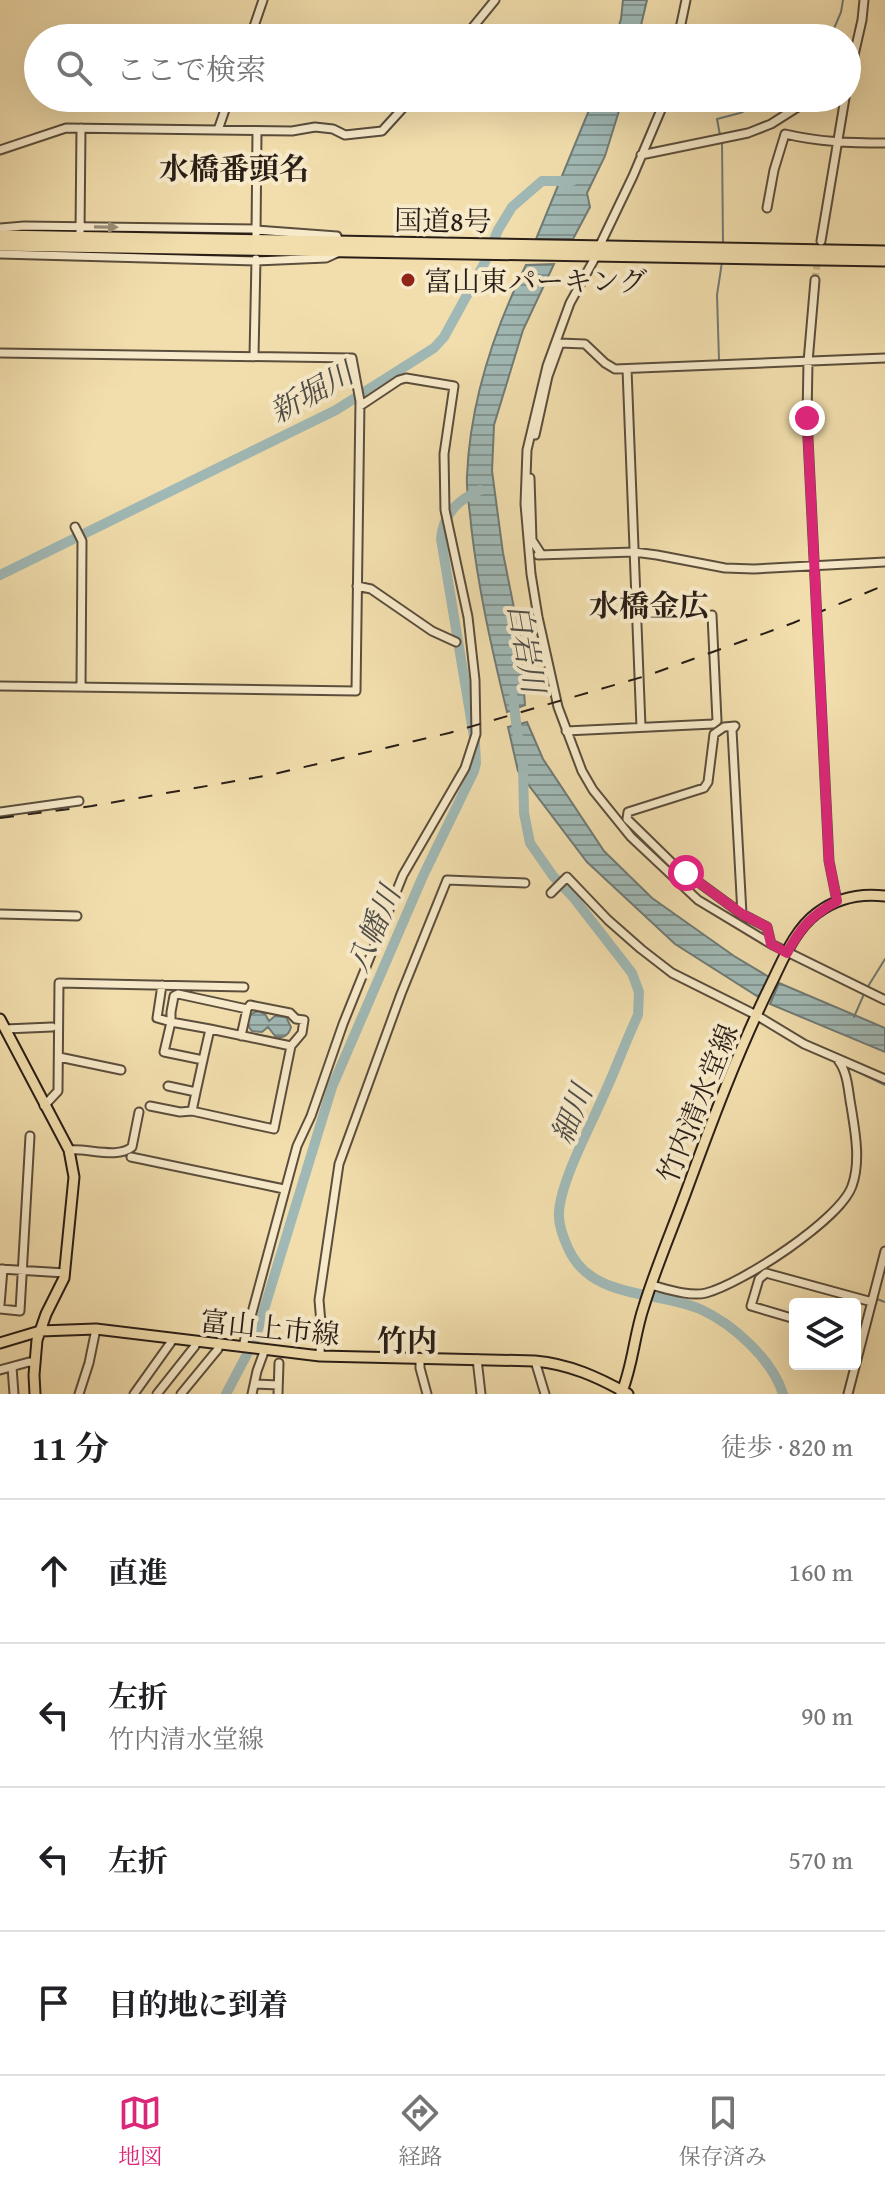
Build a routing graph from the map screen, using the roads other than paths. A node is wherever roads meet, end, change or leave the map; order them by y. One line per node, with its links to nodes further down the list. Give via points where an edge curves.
1 (263, 0): 7 (street)
2 (486, 0): 6 (street)
3 (495, 0): 6 (street)
4 (686, 0): 9 (street)
5 (864, 0): 10 (street)
6 (488, 10): 8 (street)
7 (255, 24)
8 (476, 24)
9 (681, 24)
10 (859, 24)
11 (224, 112): 17 (street)
12 (399, 112): 18 (street, via 382,131)
13 (660, 112): 22 (street)
14 (790, 112): 22 (street, via 748,133)
15 (843, 112): 19 (street)
16 (81, 128): 17 (street); 21 (street); 25 (street)
17 (218, 130): 18 (street)
18 (257, 131): 26 (street)
19 (837, 143): 20 (street); 23 (street, via 785,134); 28 (street)
20 (885, 143)
21 (0, 150)
22 (641, 155): 31 (street)
23 (767, 208)
24 (0, 228): 25 (street)
25 (80, 229): 26 (street, one-way to 26)
26 (256, 231): 30 (street, via 337,236)
27 (0, 236): 30 (highway, 国道8号)
28 (821, 241)
29 (0, 245): 30 (highway, 国道8号)
30 (339, 247): 31 (highway, 国道8号); 34 (street, via 326,258)
31 (595, 252): 32 (highway, 国道8号); 35 (highway, 国道8号); 44 (street, via 541,383 527,450)
32 (885, 252)
33 (0, 254): 34 (street)
34 (256, 259): 38 (street)
35 (885, 260)
36 (815, 280): 40 (street)
37 (0, 353): 38 (street)
38 (254, 356): 42 (street, via 352,358)
39 (885, 358): 40 (street)
40 (808, 362): 41 (street); 48 (street)
41 (627, 369): 45 (street); 46 (street, via 611,368 585,344 560,343 530,464 532,540)
42 (360, 404): 49 (street); 93 (street, via 406,378 454,386 444,454 445,510 468,617 476,734 465,768 403,875)
43 (75, 527): 53 (street, via 82,541)
44 (528, 552): 46 (street); 55 (street)
45 (634, 552): 46 (street); 48 (street, via 725,568); 54 (street)
46 (541, 554)
47 (885, 562): 48 (street)
48 (814, 565): 61 (street, via 829,861)
49 (357, 586): 51 (street, via 371,589); 53 (street, via 356,691)
50 (712, 615): 54 (street, via 717,721)
51 (456, 642)
52 (0, 686): 53 (street)
53 (81, 686)
54 (641, 727): 55 (street)
55 (566, 731): 65 (street, via 593,790 631,837 698,900)
56 (79, 801): 57 (street)
57 (0, 812)
58 (525, 883): 113 (street, via 447,880 339,1164 319,1300)
59 (551, 893): 71 (street, via 567,877 608,920 672,973)
60 (885, 896): 61 (main road, 竹内清水堂線, via 863,894)
61 (837, 901): 66 (main road, 竹内清水堂線, via 802,927)
62 (0, 914): 64 (street)
63 (742, 914): 63 (street, via 735,726 729,726 714,734 704,788 628,812 627,819 671,862); 65 (street, via 767,927)
64 (77, 916)
65 (771, 944): 66 (street)
66 (787, 953): 69 (street); 71 (main road, 竹内清水堂線)
67 (162, 985): 68 (street); 73 (street, via 157,1018); 79 (street, via 59,983)
68 (244, 987)
69 (885, 1000)
70 (247, 1009): 73 (street, via 178,994); 77 (street); 78 (street, via 250,1005 304,1020 302,1033)
71 (756, 1015): 80 (street); 98 (main road, 竹内清水堂線)
72 (0, 1019): 75 (main road)
73 (171, 1022): 76 (street); 81 (street, via 164,1052)
74 (52, 1027): 75 (street)
75 (5, 1029): 86 (main road)
76 (210, 1029): 77 (street); 81 (street)
77 (241, 1036): 78 (street)
78 (291, 1046): 88 (street, via 274,1129)
79 (59, 1057): 82 (street); 86 (street, via 58,1091)
80 (837, 1058): 83 (street); 98 (street, via 845,1068 856,1155 853,1185 842,1203 794,1243 723,1286 701,1294)
81 (203, 1060): 85 (street)
82 (121, 1070)
83 (885, 1079)
84 (168, 1086): 85 (street)
85 (196, 1092): 88 (street)
86 (44, 1106): 91 (main road)
87 (150, 1106): 88 (street)
88 (192, 1111)
89 (139, 1112): 91 (street, via 126,1153)
90 (30, 1136): 96 (street)
91 (69, 1150): 97 (main road, via 74,1177)
92 (131, 1157): 93 (street)
93 (284, 1189): 111 (street)
94 (885, 1251): 101 (street)
95 (1, 1269): 96 (street); 102 (street)
96 (22, 1270): 97 (street); 102 (street, via 20,1311)
97 (65, 1273): 105 (main road)
98 (651, 1285): 124 (main road, 竹内清水堂線)
99 (857, 1298): 103 (street, via 766,1273 751,1306)
100 (861, 1299): 101 (street)
101 (872, 1302): 106 (street)
102 (0, 1307)
103 (789, 1317)
104 (96, 1329): 105 (main road, 富山上市線); 107 (main road, 富山上市線); 127 (street)
105 (40, 1331): 109 (main road, 富山上市線); 117 (main road)
106 (861, 1332)
107 (174, 1338): 108 (main road, 富山上市線); 128 (street)
108 (196, 1341): 110 (main road, 富山上市線); 129 (street)
109 (0, 1343)
110 (219, 1343): 111 (main road, 富山上市線); 130 (street)
111 (243, 1346): 112 (main road, 富山上市線)
112 (265, 1349): 113 (main road, 富山上市線); 122 (street)
113 (320, 1356): 114 (main road, 富山上市線)
114 (420, 1359): 115 (main road, 富山上市線); 133 (street)
115 (477, 1359): 116 (main road, 富山上市線); 134 (street)
116 (535, 1361): 124 (main road, 富山上市線, via 580,1370); 135 (street)
117 (34, 1363): 119 (street); 126 (main road)
118 (279, 1363): 123 (street)
119 (12, 1367): 120 (street); 125 (street)
120 (0, 1370)
121 (853, 1370): 136 (street)
122 (255, 1384): 123 (street); 131 (street)
123 (278, 1385): 132 (street)
124 (624, 1393)
125 (14, 1394)
126 (35, 1394)
127 (79, 1394)
128 (134, 1394)
129 (157, 1394)
130 (181, 1394)
131 (252, 1394)
132 (278, 1394)
133 (427, 1394)
134 (481, 1394)
135 (545, 1394)
136 (848, 1394)

